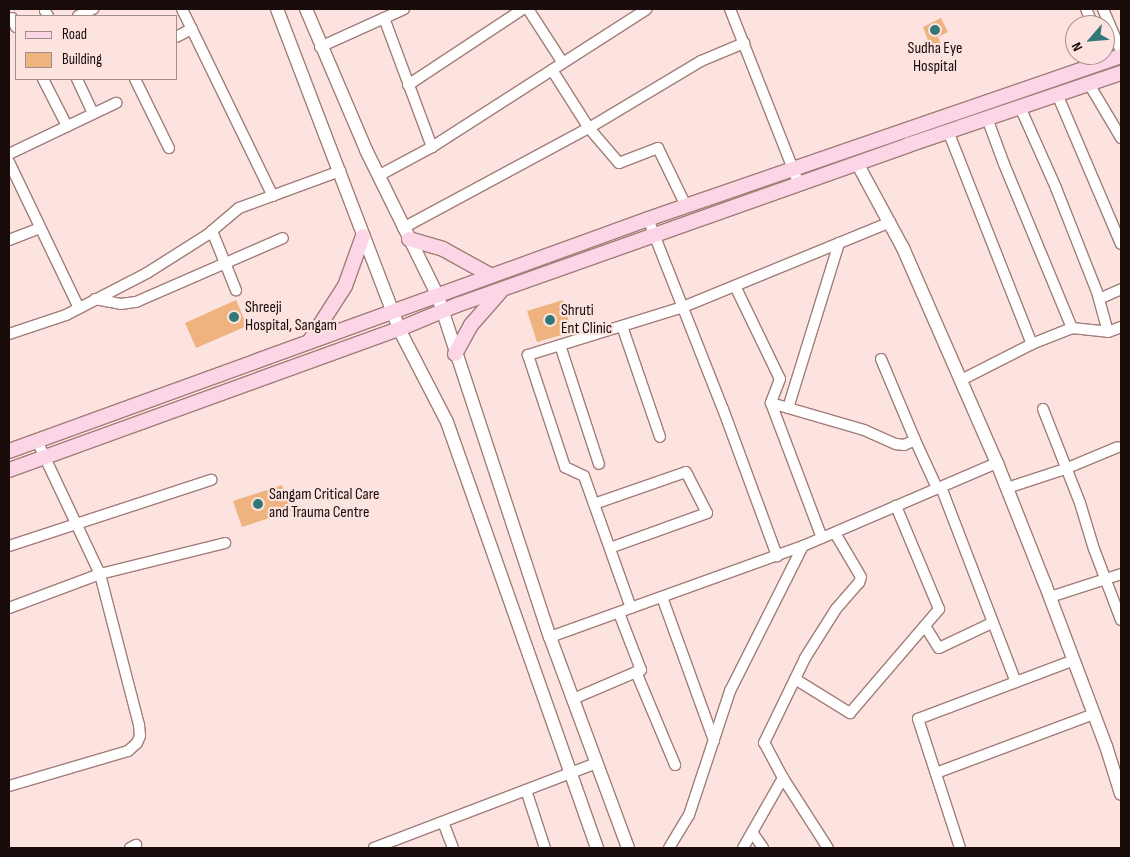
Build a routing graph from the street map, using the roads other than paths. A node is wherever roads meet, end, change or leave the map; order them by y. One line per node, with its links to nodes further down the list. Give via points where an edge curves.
1 (92, 9): 11 (street)
2 (182, 9): 13 (street)
3 (276, 9): 42 (street)
4 (306, 9): 16 (street)
5 (404, 9): 12 (street)
6 (523, 9): 26 (street)
7 (528, 9): 18 (street)
8 (647, 9): 18 (street)
9 (730, 9): 15 (street)
10 (1103, 9): 17 (street)
11 (80, 15)
12 (384, 18): 16 (street); 26 (street)
13 (192, 29): 14 (street); 46 (street)
14 (178, 36)
15 (744, 43): 33 (street, via 701,61); 41 (street)
16 (320, 47): 44 (street)
17 (1121, 51)
18 (563, 63): 20 (street)
19 (1088, 65): 41 (main road)
20 (552, 70): 33 (street); 36 (street)
21 (1117, 74): 25 (main road)
22 (44, 80): 32 (street)
23 (77, 80): 30 (street)
24 (135, 80): 37 (street)
25 (1088, 84): 27 (main road); 35 (street)
26 (408, 85): 36 (street)
27 (1057, 94): 29 (main road); 58 (street)
28 (116, 103): 30 (street)
29 (1020, 107): 31 (main road); 67 (street)
30 (93, 114): 32 (street)
31 (987, 118): 34 (main road); 74 (street)
32 (67, 126): 38 (street)
33 (589, 128): 47 (street, via 619,163 658,148); 52 (street)
34 (948, 131): 40 (main road); 79 (street)
35 (1121, 138)
36 (432, 147): 44 (street)
37 (169, 148)
38 (9, 154)
39 (9, 162): 43 (street)
40 (857, 163): 45 (main road); 49 (street)
41 (794, 168): 45 (street); 47 (main road)
42 (340, 171): 46 (street); 53 (street)
43 (12, 176): 50 (street)
44 (378, 176): 52 (street)
45 (799, 184): 54 (main road)
46 (273, 196): 51 (street, via 239,208)
47 (686, 206): 48 (main road)
48 (648, 219): 54 (street); 60 (main road)
49 (890, 222): 57 (street); 83 (street)
50 (40, 228): 56 (street); 69 (street)
51 (212, 231): 59 (street); 66 (street, via 147,273)
52 (406, 233): 60 (main road); 65 (street)
53 (364, 236): 70 (street); 78 (main road, via 345,286)
54 (655, 236): 64 (main road); 68 (street)
55 (283, 238): 59 (street)
56 (9, 240)
57 (839, 243): 61 (street); 85 (street)
58 (1121, 244)
59 (225, 263): 63 (street); 66 (street, via 129,304)
60 (490, 275): 65 (main road)
61 (735, 286): 68 (street); 84 (street, via 780,379)
62 (1121, 289): 67 (street)
63 (236, 290)
64 (501, 291): 71 (main road); 81 (main road, via 471,325)
65 (436, 294): 70 (main road); 71 (street)
66 (95, 299): 69 (street)
67 (1099, 299): 76 (street)
68 (683, 307): 72 (street); 109 (street)
69 (79, 308): 77 (street)
70 (392, 311): 75 (street); 78 (main road)
71 (442, 312): 75 (main road); 81 (street)
72 (622, 326): 80 (street); 87 (street)
73 (1121, 327): 76 (street)
74 (1072, 328): 76 (street); 79 (street)
75 (399, 329): 92 (main road); 132 (street, via 447,422)
76 (1108, 332)
77 (9, 334)
78 (309, 342): 89 (main road)
79 (1032, 344): 83 (street)
80 (560, 345): 94 (street); 100 (street, via 528,354 565,467 584,476)
81 (455, 354): 121 (street)
82 (881, 359): 88 (street)
83 (961, 380): 93 (street)
84 (771, 403): 85 (street); 104 (street)
85 (788, 408): 88 (street, via 864,430 896,444 904,446)
86 (1043, 409): 95 (street)
87 (660, 437)
88 (915, 440): 98 (street)
89 (37, 441): 91 (main road); 92 (street)
90 (1118, 447): 95 (street)
91 (9, 451)
92 (45, 458): 96 (main road); 102 (street)
93 (996, 463): 98 (street); 99 (street)
94 (598, 464)
95 (1065, 469): 99 (street); 112 (street)
96 (9, 470)
97 (211, 480): 102 (street)
98 (939, 488): 101 (street); 119 (street)
99 (1007, 488): 114 (street)
100 (594, 504): 108 (street); 108 (street, via 686,472 707,513)
101 (896, 506): 103 (street); 120 (street, via 940,609)
102 (77, 525): 106 (street); 110 (street)
103 (835, 533): 104 (street); 124 (street, via 861,577 836,609)
104 (822, 538): 107 (street)
105 (225, 543): 110 (street)
106 (9, 546)
107 (803, 546): 109 (street); 128 (street, via 730,691)
108 (610, 548): 116 (street)
109 (777, 556): 113 (street)
110 (100, 574): 115 (street); 134 (street, via 139,725 137,743 128,751)
111 (1121, 574): 112 (street)
112 (1105, 579): 114 (street); 118 (street)
113 (662, 597): 116 (street); 128 (street)
114 (1050, 597): 122 (street)
115 (9, 608)
116 (631, 608): 117 (street)
117 (619, 613): 121 (street); 123 (street, via 642,670)
118 (1121, 620)
119 (992, 622): 120 (street, via 938,648); 125 (street)
120 (925, 626): 124 (street, via 850,713)
121 (550, 637): 126 (street)
122 (1074, 660): 125 (street); 127 (street)
123 (636, 672): 126 (street); 130 (street)
124 (794, 679): 133 (street, via 764,744)
125 (1016, 682): 131 (street, via 918,719)
126 (573, 699): 129 (street)
127 (1094, 714): 131 (street); 136 (street)
128 (714, 740): 146 (street, via 689,816)
129 (597, 763): 132 (street); 145 (street)
130 (675, 765)
131 (936, 773): 150 (street)
132 (569, 774): 135 (street); 144 (street)
133 (783, 778): 138 (street); 149 (street)
134 (9, 786)
135 (526, 790): 137 (street); 143 (street)
136 (1121, 794)
137 (444, 822): 139 (street); 142 (street)
138 (752, 832): 147 (street); 148 (street)
139 (400, 838): 140 (street); 141 (street)
140 (374, 848)
141 (404, 848)
142 (453, 848)
143 (545, 848)
144 (597, 848)
145 (628, 848)
146 (669, 848)
147 (743, 848)
148 (763, 848)
149 (828, 848)
150 (960, 848)

